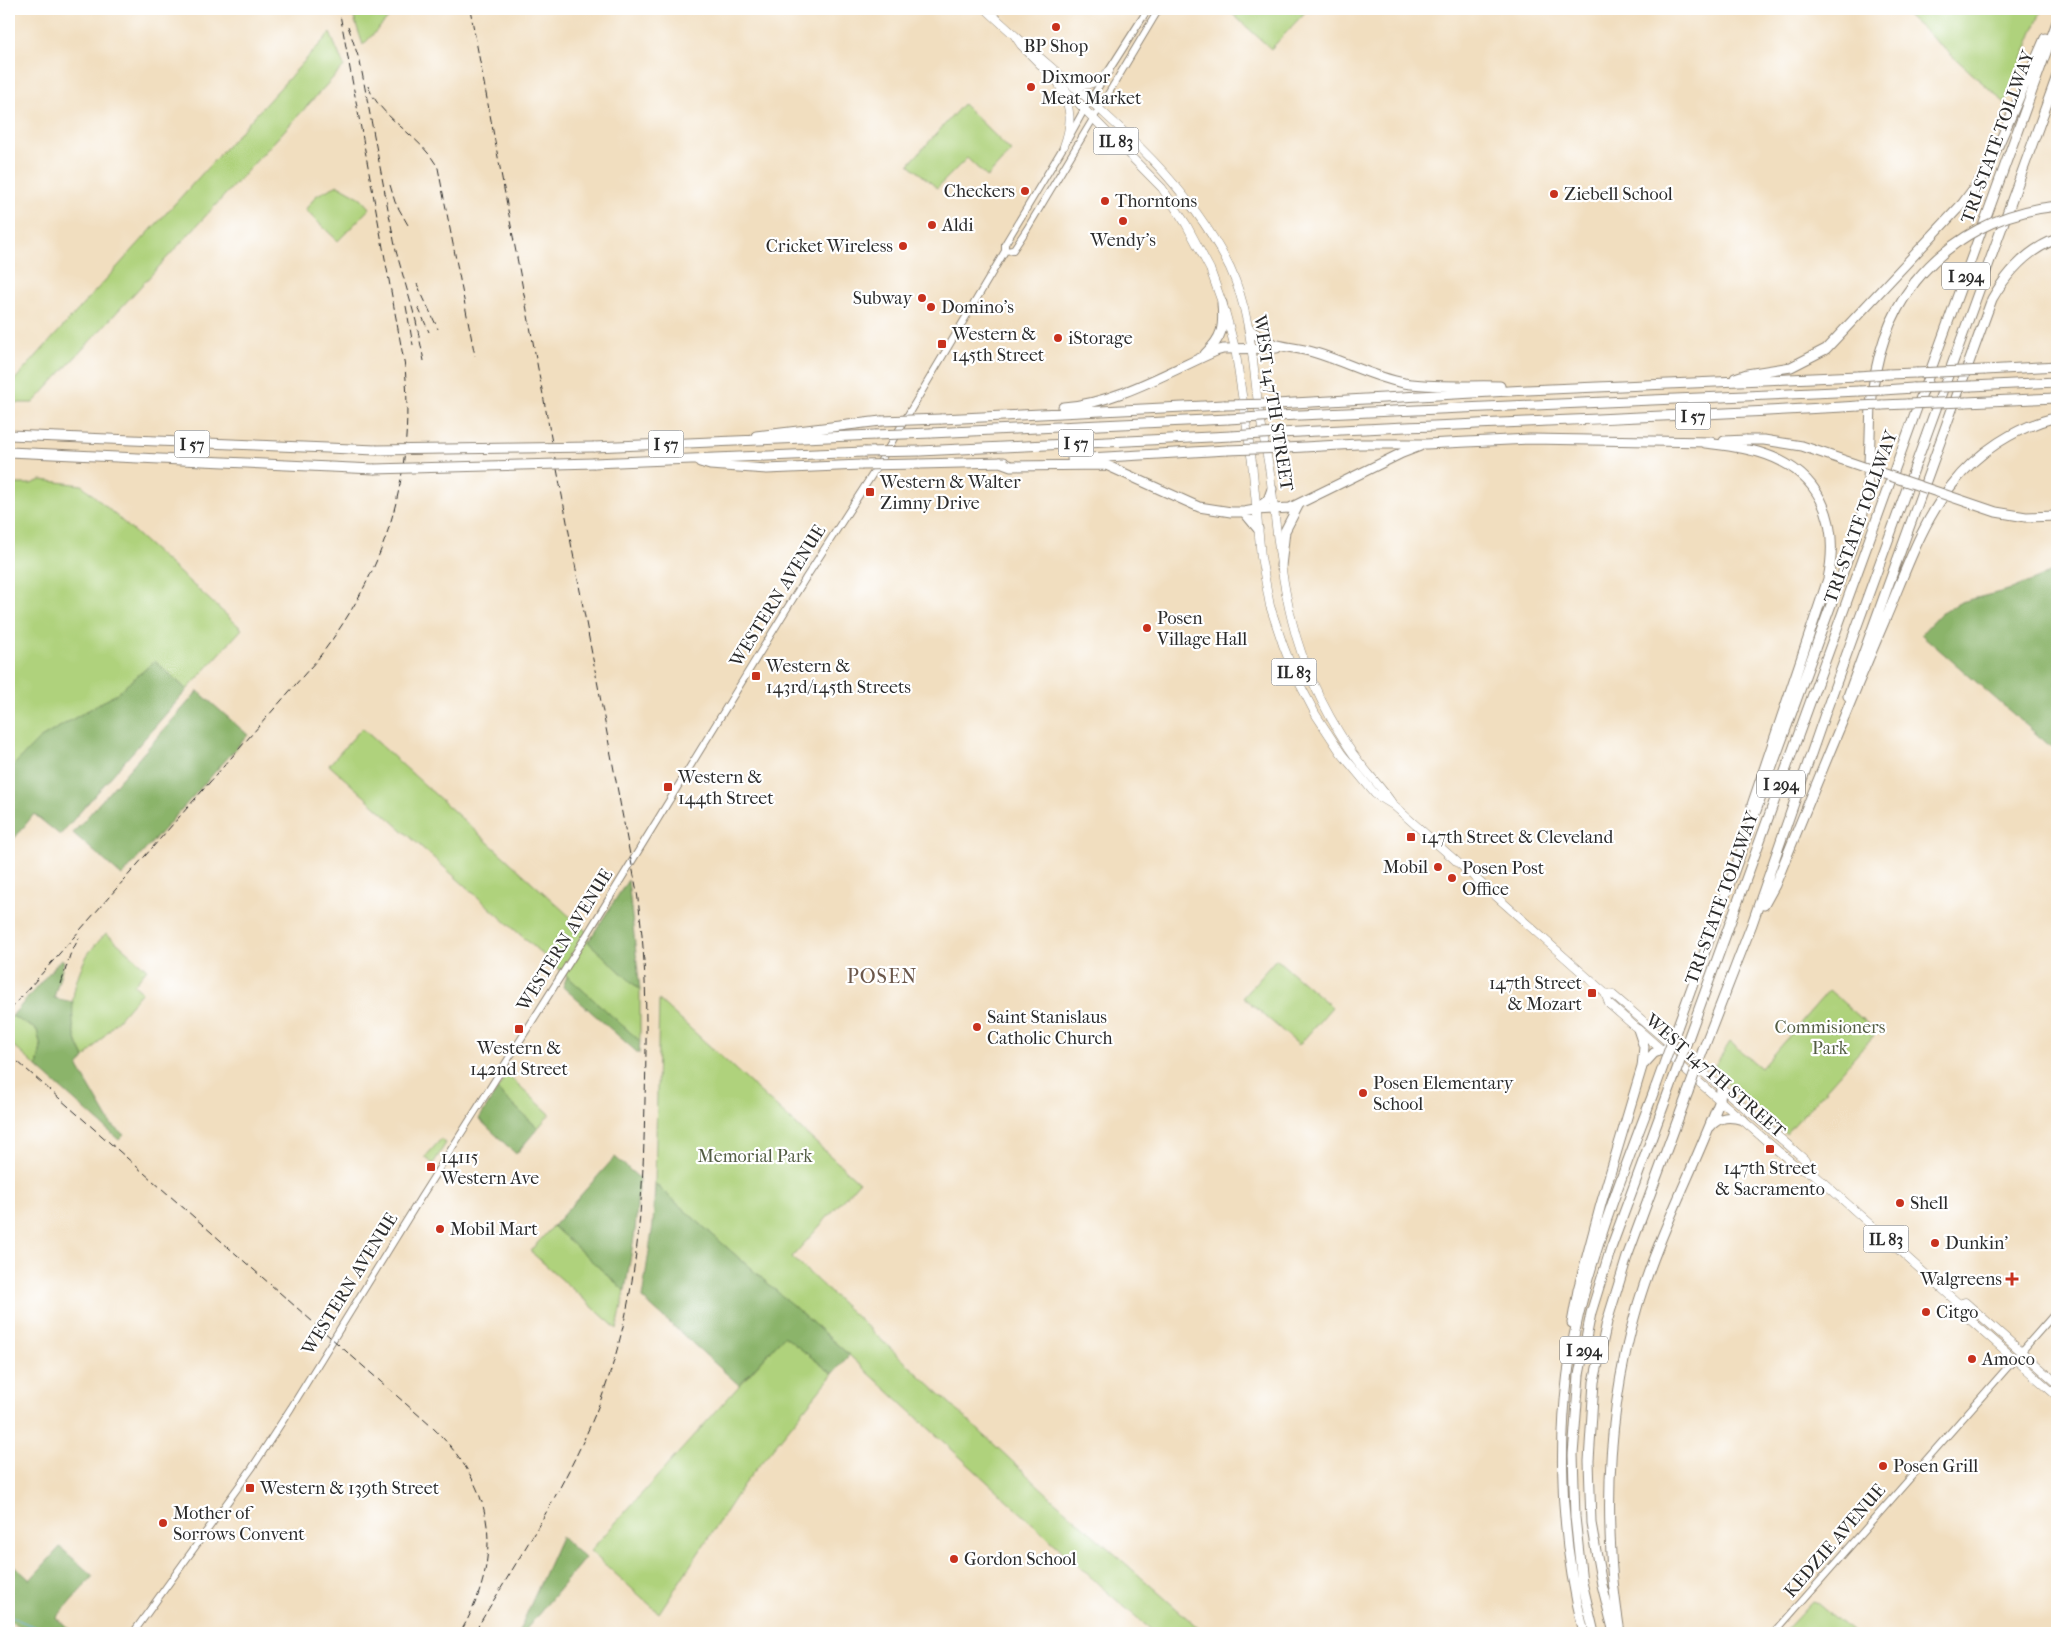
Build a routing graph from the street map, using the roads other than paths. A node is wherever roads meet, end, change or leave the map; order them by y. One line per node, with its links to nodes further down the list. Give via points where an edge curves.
1 (986, 9): 7 (main road, WEST 147TH STREET / IL 83, via 1015,36 1020,45)
2 (1148, 9): 6 (main road, WESTERN AVENUE)
3 (1159, 9): 11 (main road, WESTERN AVENUE)
4 (2057, 13): 24 (highway, via 1991,162 1963,203 1817,356 1791,367 1747,374)
5 (2057, 22): 68 (highway, TRI-STATE TOLLWAY / I 294, bridge, via 1611,1248 1592,1313 1579,1375 1573,1455 1582,1582)
6 (1109, 71): 7 (main road, via 1086,85); 9 (main road, WESTERN AVENUE)
7 (1056, 75): 9 (main road, WEST 147TH STREET / IL 83); 10 (main road, WEST 147TH STREET / IL 83); 13 (main road, via 1070,111 1070,131)
8 (2057, 76): 48 (highway, TRI-STATE TOLLWAY / I 294)
9 (1090, 99): 10 (main road, WESTERN AVENUE); 11 (main road, WEST 147TH STREET / IL 83)
10 (1085, 108): 12 (main road, WEST 147TH STREET / IL 83); 13 (main road, WESTERN AVENUE)
11 (1100, 109): 12 (main road, WESTERN AVENUE); 18 (main road, WEST 147TH STREET / IL 83, via 1158,166 1195,209 1231,272)
12 (1094, 118): 16 (main road, WESTERN AVENUE, via 1013,250); 17 (main road, WEST 147TH STREET / IL 83, via 1155,180 1175,206 1210,269)
13 (1064, 146): 16 (main road, WESTERN AVENUE, via 1005,244)
14 (2057, 206): 47 (highway, bridge, via 2015,214 1977,230 1944,252 1916,282 1890,324 1876,370 1871,406 1868,487 1860,525)
15 (2057, 239): 45 (highway, via 2018,263 1992,299 1863,649)
16 (1005, 252): 66 (main road, WESTERN AVENUE, via 874,472 292,1408)
17 (1222, 303): 19 (main road, WEST 147TH STREET / IL 83); 22 (highway, via 1222,332)
18 (1249, 329): 20 (main road, WEST 147TH STREET / IL 83); 21 (highway, via 1262,340)
19 (1235, 348): 20 (highway); 22 (highway); 40 (main road, WEST 147TH STREET / IL 83, via 1252,462)
20 (1253, 348): 21 (highway); 37 (main road, WEST 147TH STREET / IL 83)
21 (1287, 348): 26 (highway, via 1315,352 1405,383)
22 (1203, 356): 28 (highway, via 1109,398)
23 (2057, 366): 24 (highway, bridge)
24 (1726, 382): 26 (highway)
25 (2057, 382): 31 (highway, I 57, bridge)
26 (1499, 389): 28 (highway, bridge, via 1276,404)
27 (2057, 398): 35 (highway, I 57, bridge)
28 (1045, 412): 31 (highway, bridge, via 881,421 768,434)
29 (2057, 417): 45 (highway, via 2027,427 1991,448 1970,465 1944,495 1923,531)
30 (9, 435): 31 (highway, I 57, bridge, via 376,450)
31 (737, 441)
32 (1426, 444): 33 (highway, via 1530,439); 36 (highway, bridge, via 1358,444); 38 (highway)
33 (1746, 444): 42 (highway, bridge, via 1764,440 1802,446 1996,512 2026,517); 47 (highway, via 1784,463 1816,491 1827,512 1833,552 1828,579 1737,849)
34 (9, 452): 35 (highway, I 57, bridge, via 374,469)
35 (692, 460): 36 (highway, bridge, via 710,465 767,469)
36 (1000, 462): 41 (highway, via 1011,466 1106,465 1199,507)
37 (1272, 489): 39 (main road, WEST 147TH STREET / IL 83); 40 (highway, via 1268,500)
38 (1299, 504): 39 (highway); 44 (highway, via 1285,531)
39 (1274, 509): 40 (highway); 44 (main road, WEST 147TH STREET / IL 83)
40 (1255, 510): 41 (highway); 43 (main road, WEST 147TH STREET / IL 83)
41 (1244, 512): 43 (highway)
42 (2057, 516)
43 (1258, 528): 46 (main road, WEST 147TH STREET / IL 83, via 1270,606 1294,672 1316,715 1341,752 1376,794)
44 (1282, 566): 46 (main road, WEST 147TH STREET / IL 83, via 1292,624 1315,687 1350,749)
45 (1838, 730): 48 (highway, via 1775,885)
46 (1393, 805): 49 (main road, WEST 147TH STREET / IL 83)
47 (1733, 872): 63 (highway, bridge, via 1583,1297)
48 (1752, 924): 69 (highway, TRI-STATE TOLLWAY / I 294, bridge, via 1627,1257 1607,1322 1594,1382 1589,1461 1591,1523)
49 (1605, 993): 50 (main road, WEST 147TH STREET / IL 83, via 1608,1004); 51 (main road, WEST 147TH STREET / IL 83, via 1613,995)
50 (1638, 1029): 52 (main road, WEST 147TH STREET / IL 83); 53 (highway, via 1644,1047)
51 (1672, 1046): 52 (highway); 54 (main road, WEST 147TH STREET / IL 83)
52 (1661, 1050): 53 (highway, via 1651,1055); 55 (main road, WEST 147TH STREET / IL 83)
53 (1642, 1066): 63 (highway, via 1578,1290 1567,1354)
54 (1721, 1089): 55 (highway); 58 (main road, WEST 147TH STREET / IL 83, via 1798,1154)
55 (1720, 1100): 56 (main road, WEST 147TH STREET / IL 83); 57 (highway)
56 (1743, 1120): 57 (highway, via 1724,1118); 58 (main road, WEST 147TH STREET / IL 83, via 1800,1169)
57 (1708, 1130): 70 (highway, via 1639,1303 1616,1404 1609,1506)
58 (1814, 1174): 59 (main road, WEST 147TH STREET / IL 83)
59 (1959, 1304): 61 (main road, WEST 147TH STREET / IL 83, via 1965,1302); 62 (main road, WEST 147TH STREET / IL 83, via 1960,1311)
60 (2057, 1312): 61 (main road, KEDZIE AVENUE)
61 (2022, 1352): 62 (main road, KEDZIE AVENUE); 64 (main road, IL 83)
62 (2015, 1359): 65 (main road, IL 83); 71 (main road, KEDZIE AVENUE)
63 (1569, 1371): 67 (highway, via 1563,1436 1564,1493 1570,1562)
64 (2057, 1383)
65 (2057, 1396)
66 (132, 1633)
67 (1584, 1633)
68 (1594, 1633)
69 (1614, 1633)
70 (1620, 1633)
71 (1774, 1633)

